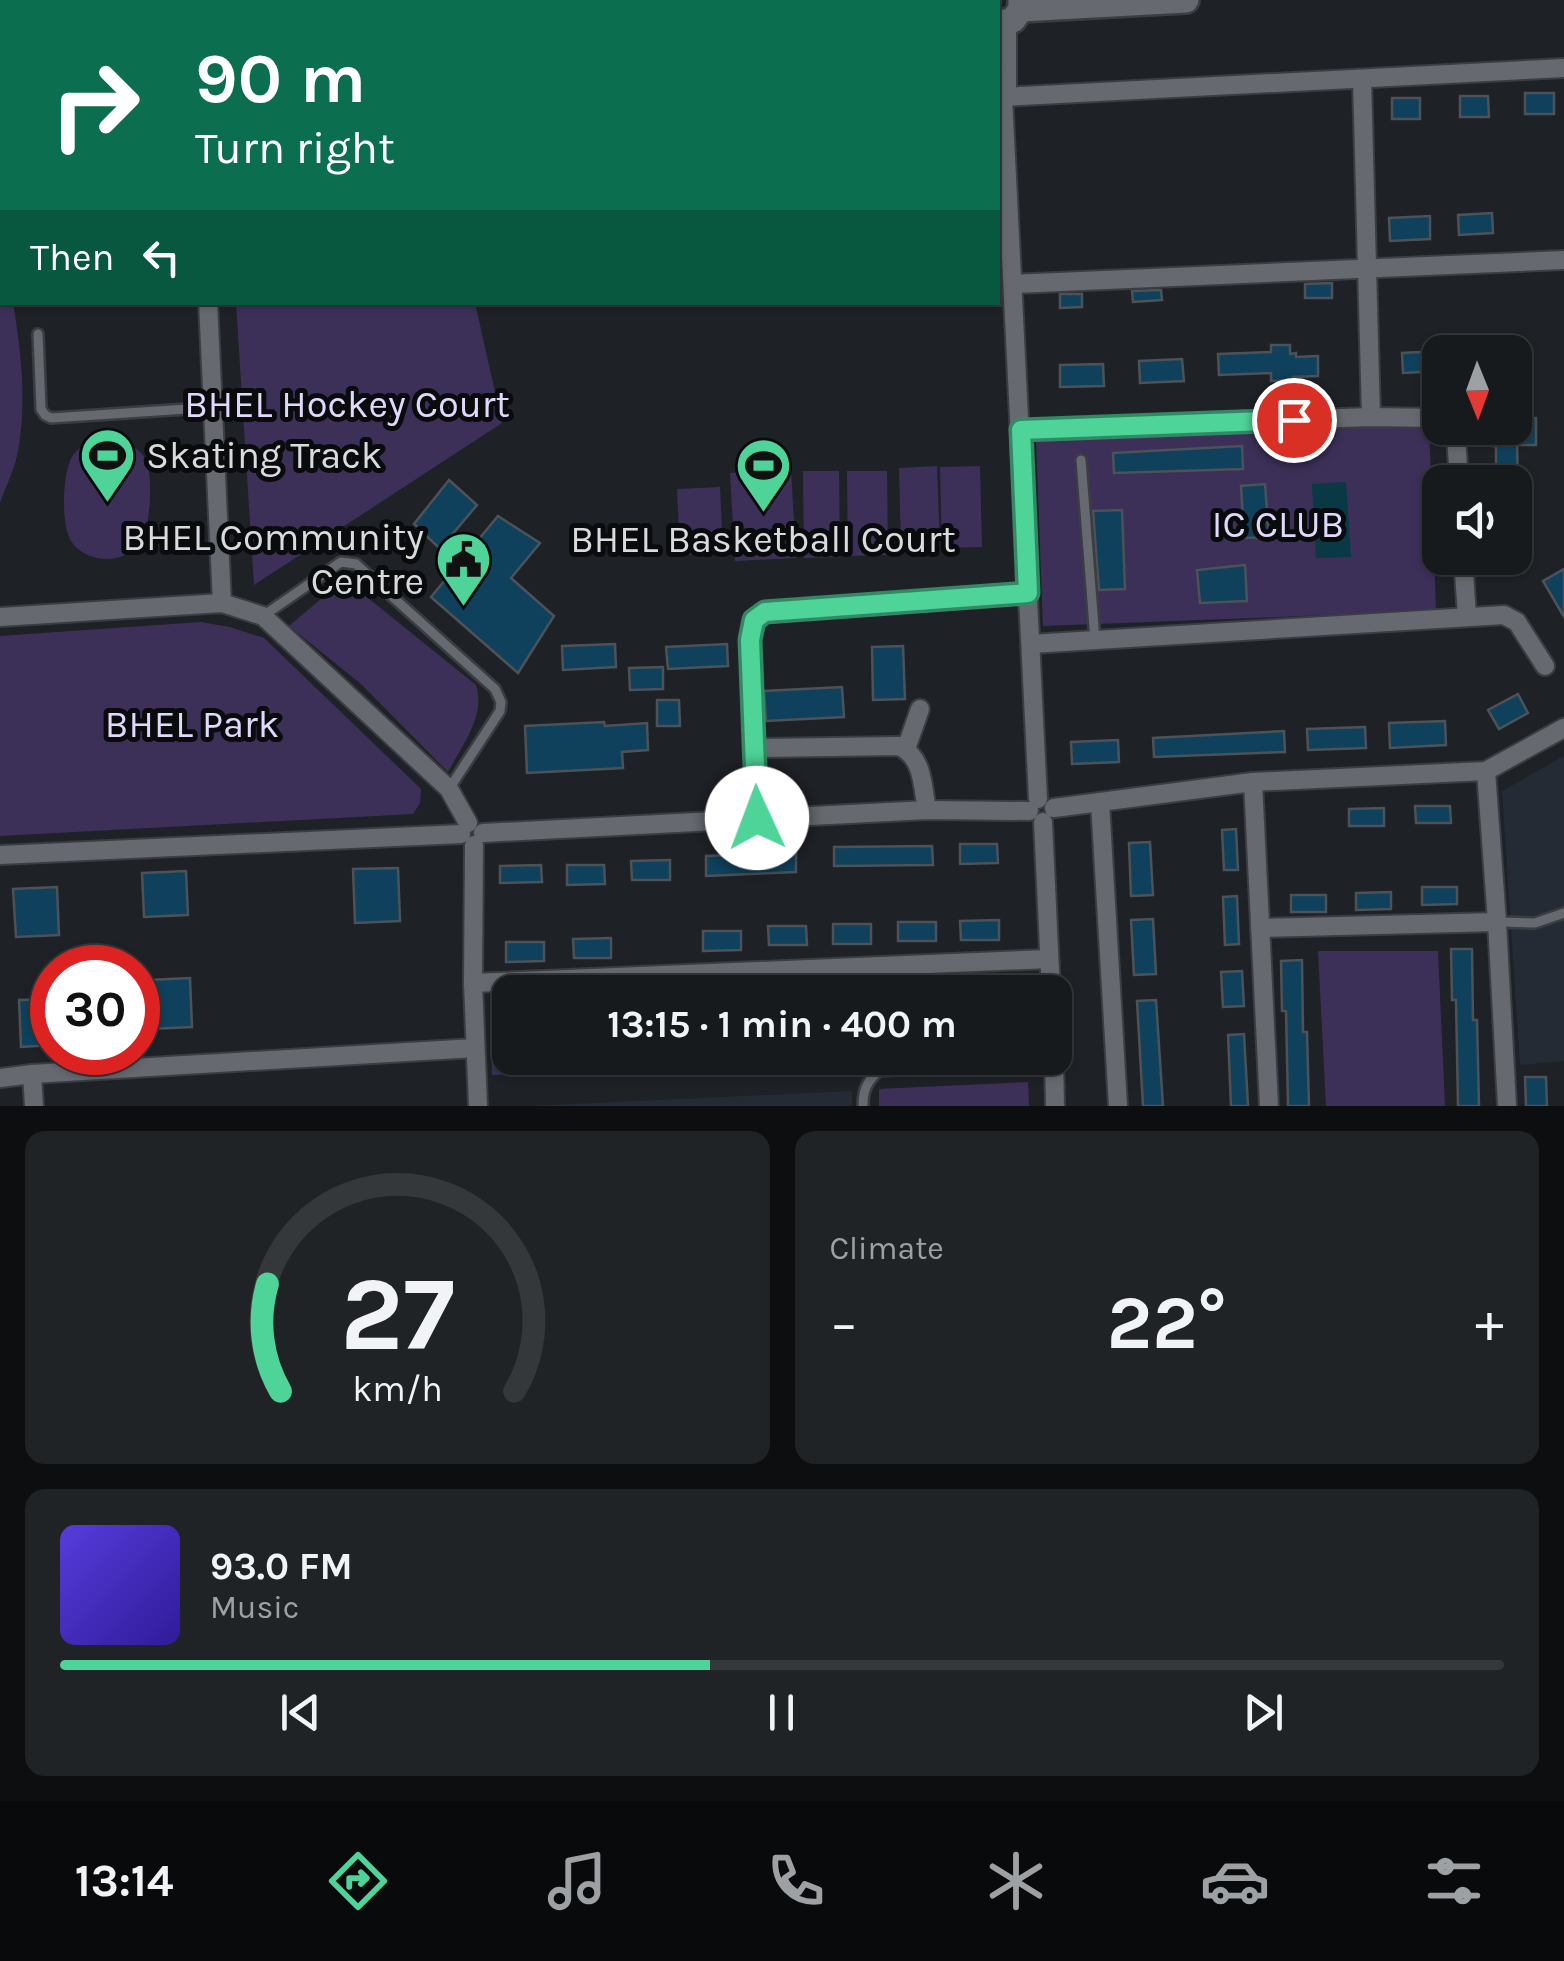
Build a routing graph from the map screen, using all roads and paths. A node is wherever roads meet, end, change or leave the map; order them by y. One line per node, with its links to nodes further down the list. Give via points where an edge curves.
1 (1186, 0): 2 (street)
2 (1012, 14): 5 (street, via 1008,91)
3 (1564, 68): 4 (street)
4 (1362, 78): 5 (street); 7 (street)
5 (1000, 91): 8 (street)
6 (1564, 260): 7 (street)
7 (1368, 268): 8 (street); 12 (street)
8 (1013, 284): 14 (street)
9 (208, 305): 11 (street)
10 (38, 334): 11 (lane, via 41,410 51,418)
11 (214, 410): 18 (street)
12 (1372, 416): 13 (street); 14 (street)
13 (1422, 417)
14 (1021, 430): 17 (street)
15 (1082, 460): 22 (lane)
16 (1465, 575): 21 (street)
17 (1028, 593): 23 (street); 27 (street, via 765,612 754,620 750,640)
18 (222, 603): 19 (street); 20 (street)
19 (0, 616)
20 (262, 616): 31 (street); 31 (lane, via 348,562 364,569 480,676 500,695 500,711)
21 (1467, 616): 22 (street); 24 (street, via 1512,618)
22 (1094, 640): 23 (street)
23 (1031, 644): 34 (street)
24 (1545, 666)
25 (920, 710): 28 (street)
26 (1564, 728): 29 (street)
27 (754, 748): 28 (street); 35 (street)
28 (906, 749): 33 (street, via 918,765)
29 (1486, 771): 30 (street); 39 (street)
30 (1253, 782): 32 (street); 40 (street)
31 (449, 789): 36 (street)
32 (1100, 802): 34 (street); 55 (street)
33 (927, 810): 34 (street); 35 (street)
34 (1041, 810): 41 (street)
35 (757, 818): 36 (street)
36 (472, 834): 37 (street); 43 (street)
37 (0, 855)
38 (1564, 914): 39 (lane, via 1535,923)
39 (1497, 922): 40 (street); 57 (street)
40 (1260, 928): 56 (street)
41 (1049, 958): 42 (street); 43 (street)
42 (1050, 975)
43 (472, 983): 44 (street)
44 (475, 1048): 45 (street); 52 (street)
45 (160, 1066)
46 (30, 1074): 50 (street)
47 (32, 1075): 51 (street)
48 (874, 1075): 53 (lane)
49 (1054, 1075): 54 (street)
50 (0, 1078)
51 (34, 1106)
52 (478, 1106)
53 (864, 1106)
54 (1055, 1106)
55 (1118, 1106)
56 (1269, 1106)
57 (1507, 1106)

